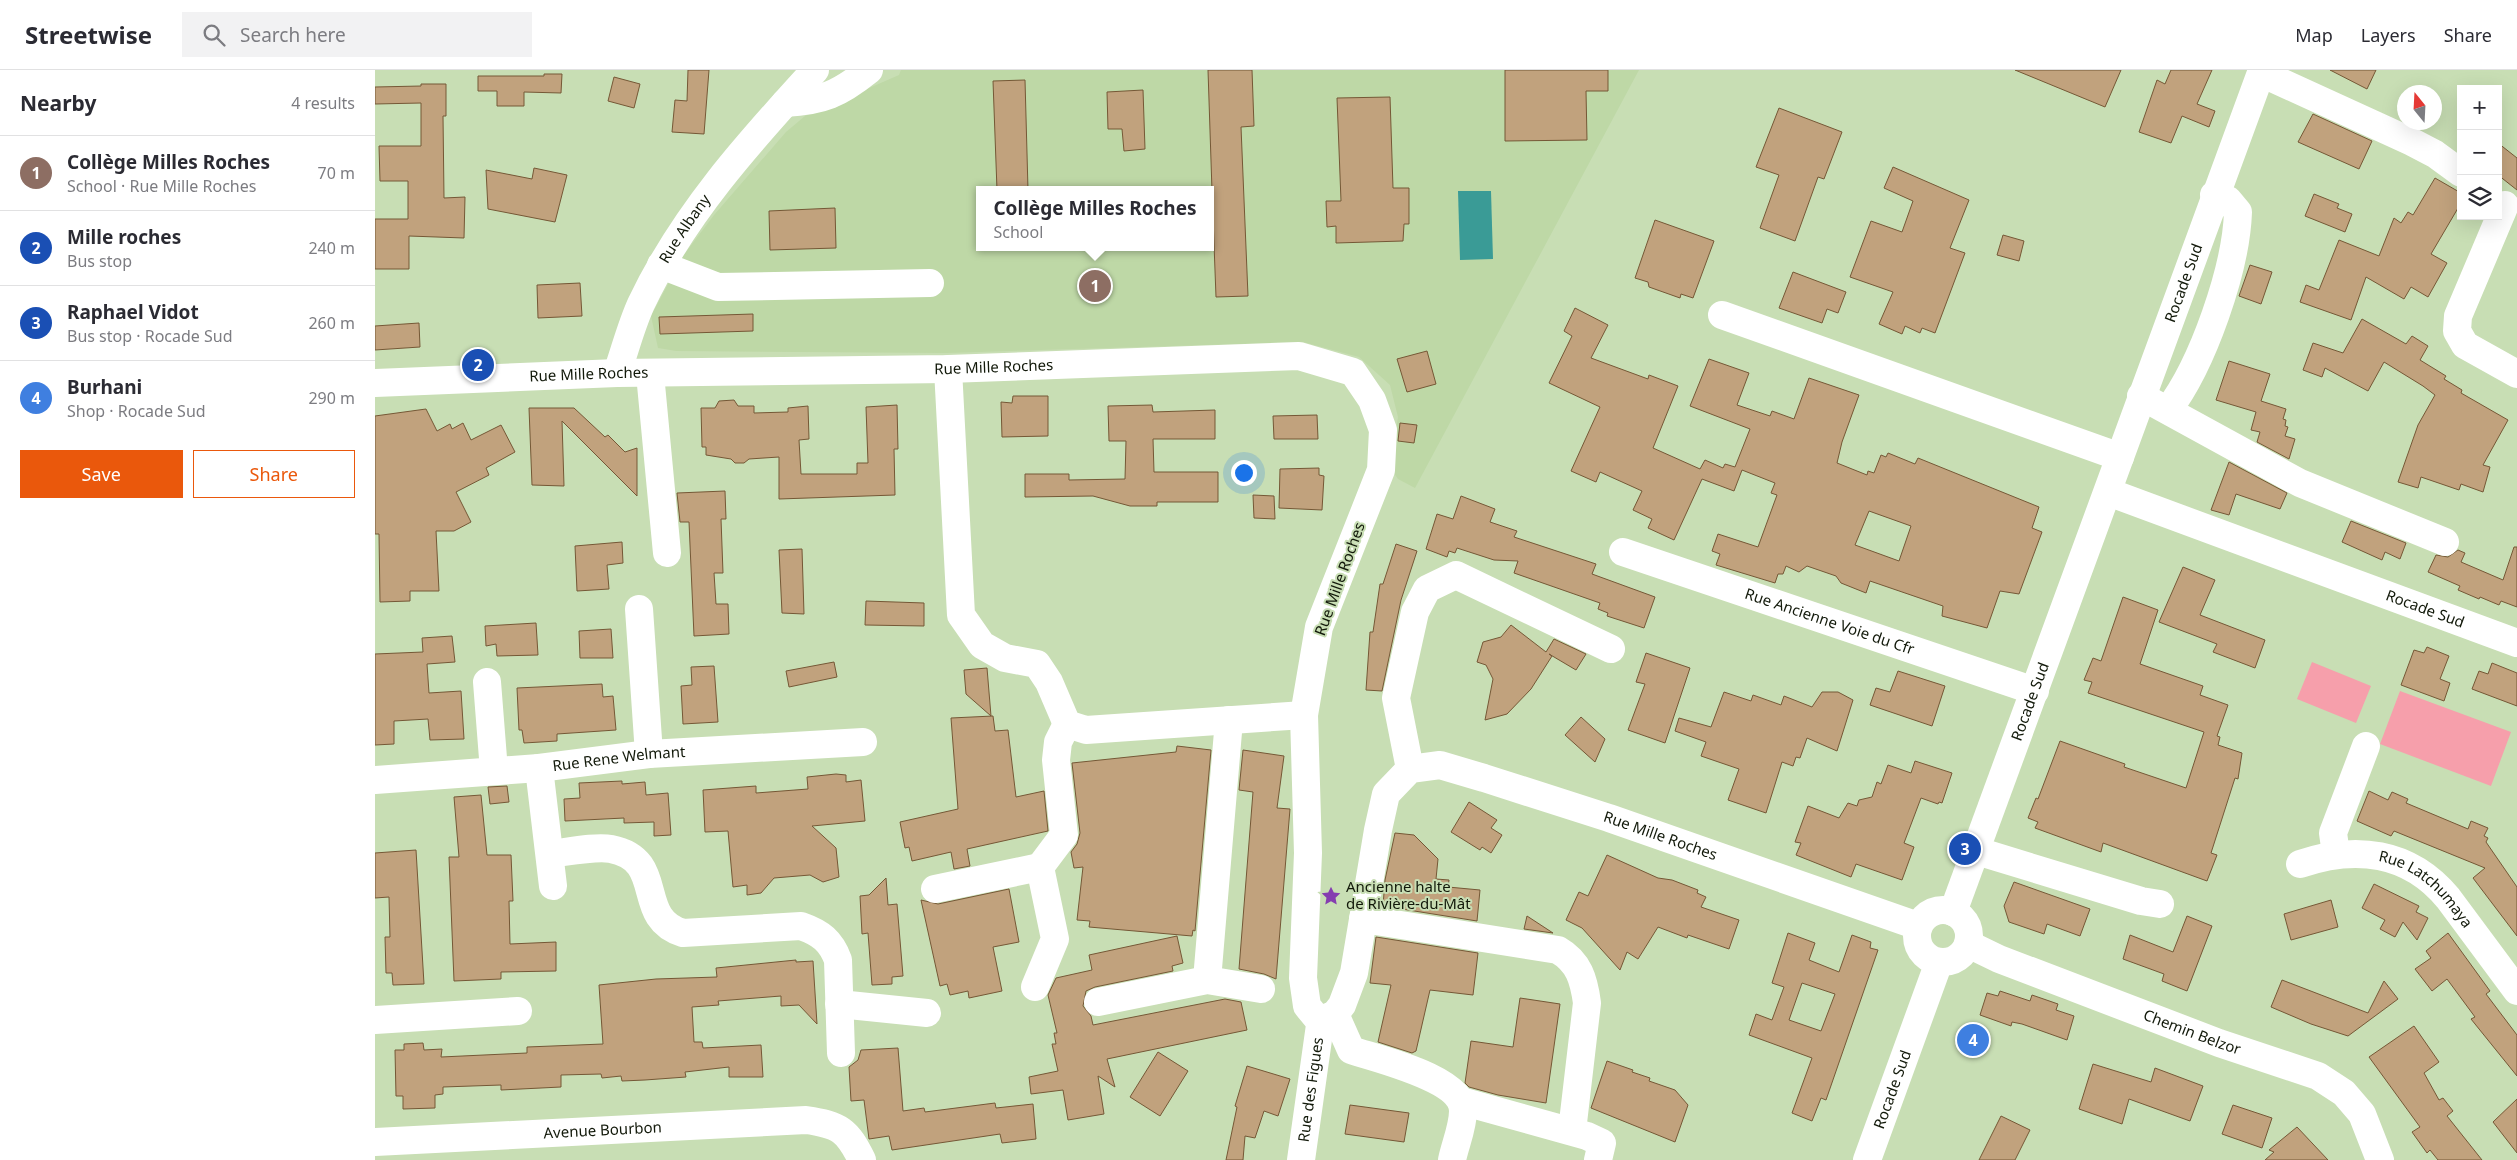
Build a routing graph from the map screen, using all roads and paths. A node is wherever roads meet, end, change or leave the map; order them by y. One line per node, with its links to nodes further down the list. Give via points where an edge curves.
1 (815, 70): 4 (street, Rue Albany)
2 (869, 70): 4 (street, via 845,90 809,102)
3 (2261, 72): 5 (street, Rocade Sud, via 2412,142); 6 (street, Rocade Sud)
4 (785, 103): 8 (street, Rue Albany, via 726,169)
5 (2457, 170)
6 (2214, 195): 16 (street, Rocade Sud); 17 (street, via 2228,200 2238,212 2237,229 2215,315 2199,357 2183,390)
7 (2507, 207): 14 (street, via 2458,316 2457,331 2465,346)
8 (661, 265): 9 (street, via 718,287); 12 (street, Rue Albany, via 640,306)
9 (931, 283)
10 (1722, 315): 18 (street)
11 (947, 369): 13 (street, Rue Mille Roches); 28 (street, Rue Mille Roches, via 1299,356 1353,372 1372,400 1383,430 1381,470 1319,627); 30 (street, via 961,615 982,645 1005,658 1037,664 1049,682)
12 (617, 373): 13 (street, Rue Mille Roches); 15 (street, Rue Mille Roches)
13 (650, 374): 22 (street)
14 (2517, 374)
15 (375, 382)
16 (2141, 396): 17 (street); 18 (street, Rocade Sud)
17 (2168, 410): 20 (street, via 2300,483)
18 (2120, 458): 19 (street, Rocade Sud)
19 (2108, 492): 24 (street, Rocade Sud); 27 (street, Rocade Sud)
20 (2445, 542)
21 (1623, 552): 27 (street, Rue Ancienne Voie du Cfr)
22 (667, 553)
23 (639, 609): 33 (street)
24 (2517, 644)
25 (1611, 648): 35 (street, via 1456,575 1427,589 1415,612 1396,698)
26 (487, 682): 36 (street)
27 (2035, 691): 38 (street, Rocade Sud)
28 (1304, 715): 29 (street); 59 (street, Rue Mille Roches, via 1308,853 1303,978 1307,1006 1316,1017)
29 (1229, 720): 30 (street, via 1087,730); 51 (street)
30 (1067, 724): 42 (street, via 1058,742 1057,760 1064,834)
31 (863, 742): 33 (street, Rue Rene Welmant)
32 (2366, 746): 40 (street, via 2333,833)
33 (649, 754): 34 (street, Rue Rene Welmant)
34 (539, 768): 36 (street, Rue Rene Welmant); 39 (street)
35 (1410, 769): 47 (street, via 1386,794); 48 (street, Rue Mille Roches, via 1440,765 1484,778)
36 (494, 771): 37 (street, Rue Rene Welmant)
37 (375, 780)
38 (1977, 851): 45 (street); 46 (street, Rocade Sud)
39 (550, 854): 43 (street); 56 (street, via 609,848 625,852 644,871 656,916 677,931 801,926 817,932 833,948 838,960)
40 (2336, 854): 41 (street, Rue Latchumaya); 54 (street, Rue Latchumaya, via 2356,853 2384,858 2420,872 2448,898)
41 (2300, 864)
42 (1040, 867): 44 (street); 52 (street, via 1055,939)
43 (553, 886)
44 (935, 889)
45 (2160, 904)
46 (1953, 912): 48 (street, via 1945,910 1929,914); 49 (street, via 1960,916 1968,929)
47 (1363, 918): 59 (street, via 1354,973 1342,1005); 63 (street, via 1558,950 1569,956 1581,977 1587,1002)
48 (1918, 926): 50 (street, via 1920,950 1931,960)
49 (1968, 944): 50 (street, via 1960,957); 65 (street, Chemin Belzor, via 1999,959 2219,1043 2318,1076 2344,1093 2362,1114)
50 (1939, 962): 70 (street, Rocade Sud)
51 (1207, 980): 53 (street); 55 (street)
52 (1035, 987)
53 (1261, 990)
54 (2517, 990)
55 (1098, 1002)
56 (839, 1004): 58 (street); 61 (street)
57 (518, 1010): 60 (street)
58 (927, 1014)
59 (1328, 1016): 62 (street, Rue Mille Roches, via 1351,1050 1433,1078 1454,1092); 67 (street, Rue des Figues)
60 (375, 1020)
61 (841, 1053)
62 (1461, 1101): 63 (street); 68 (street, via 1463,1112)
63 (1573, 1131): 69 (street, via 1601,1143)
64 (375, 1142): 66 (street, Avenue Bourbon, via 806,1120 830,1124 851,1138)
65 (2371, 1155)
66 (862, 1160)
67 (1301, 1160)
68 (1452, 1160)
69 (1598, 1160)
70 (1867, 1160)

